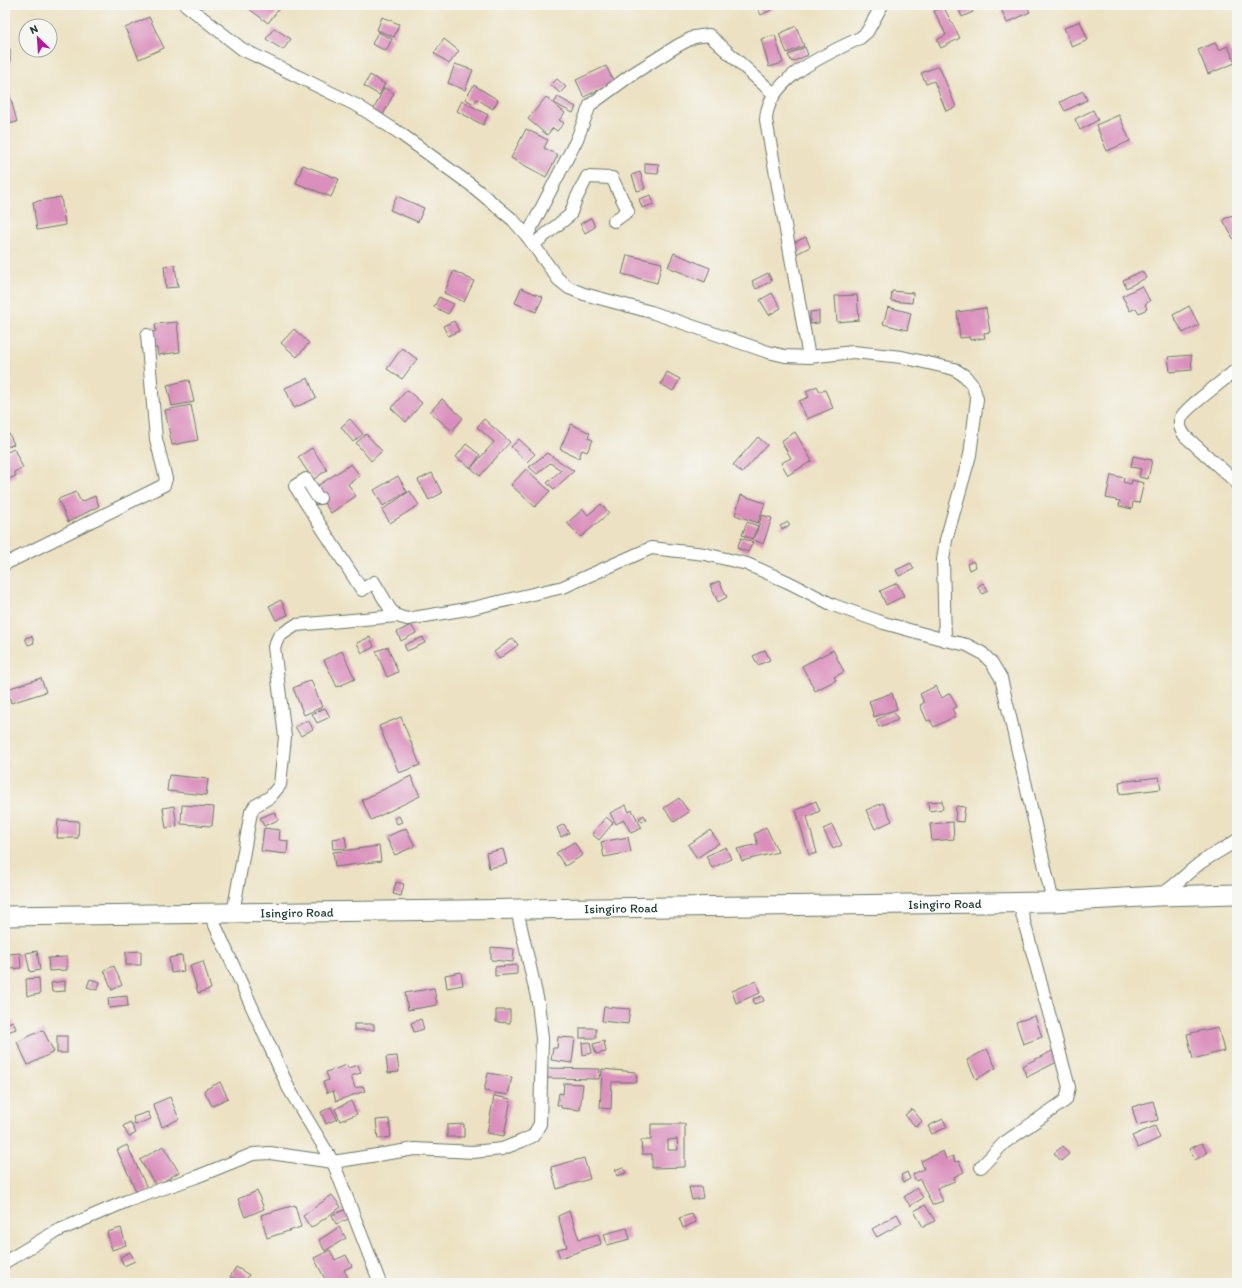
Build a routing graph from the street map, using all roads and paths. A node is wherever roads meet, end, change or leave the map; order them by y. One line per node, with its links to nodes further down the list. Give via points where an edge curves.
1 (186, 5): 5 (street, via 242,49 358,106 401,134 471,185 513,220)
2 (882, 5): 3 (street, via 867,32 860,38 801,70)
3 (774, 94): 5 (street, via 709,36 694,37 677,46 590,105 580,134); 7 (street, via 766,110 766,120)
4 (614, 221): 5 (street, via 628,210 612,178 587,177 570,215)
5 (530, 240): 7 (street, via 558,279 569,288 651,312 768,352)
6 (147, 335): 11 (street, via 156,439 166,479 164,485)
7 (809, 357): 13 (street, via 853,352 902,357 954,369 965,376 973,386 977,399 970,455 946,540 943,560)
8 (1237, 369): 9 (street, via 1188,409 1180,418 1180,428 1185,436)
9 (1237, 483)
10 (320, 498): 12 (street, via 306,479 295,486 362,590 374,582 390,610)
11 (5, 564)
12 (397, 616): 13 (street, via 434,616 563,587 644,550 659,548 705,554 747,564 832,605); 20 (street, via 296,625 279,636 274,647 285,737 280,785 270,798 251,812)
13 (945, 640): 17 (street, via 967,645 982,653 1001,678)
14 (1237, 840): 16 (street, via 1200,863 1176,885)
15 (1237, 894): 16 (main road, Isingiro Road)
16 (1159, 896): 17 (main road, Isingiro Road)
17 (1053, 902): 18 (main road, Isingiro Road)
18 (1019, 903): 19 (main road, Isingiro Road); 24 (street, via 1070,1087 1069,1094 1066,1100 1004,1143)
19 (517, 910): 20 (main road, Isingiro Road); 23 (street, via 538,1002 542,1038 540,1124 533,1136 502,1148 473,1152 415,1149)
20 (233, 913): 21 (main road, Isingiro Road)
21 (210, 914): 22 (main road, Isingiro Road); 23 (street, via 289,1089)
22 (5, 916)
23 (333, 1162): 25 (street, via 270,1153 253,1154 196,1178 127,1201 63,1229); 26 (street)
24 (981, 1167)
25 (5, 1262)
26 (380, 1283)

